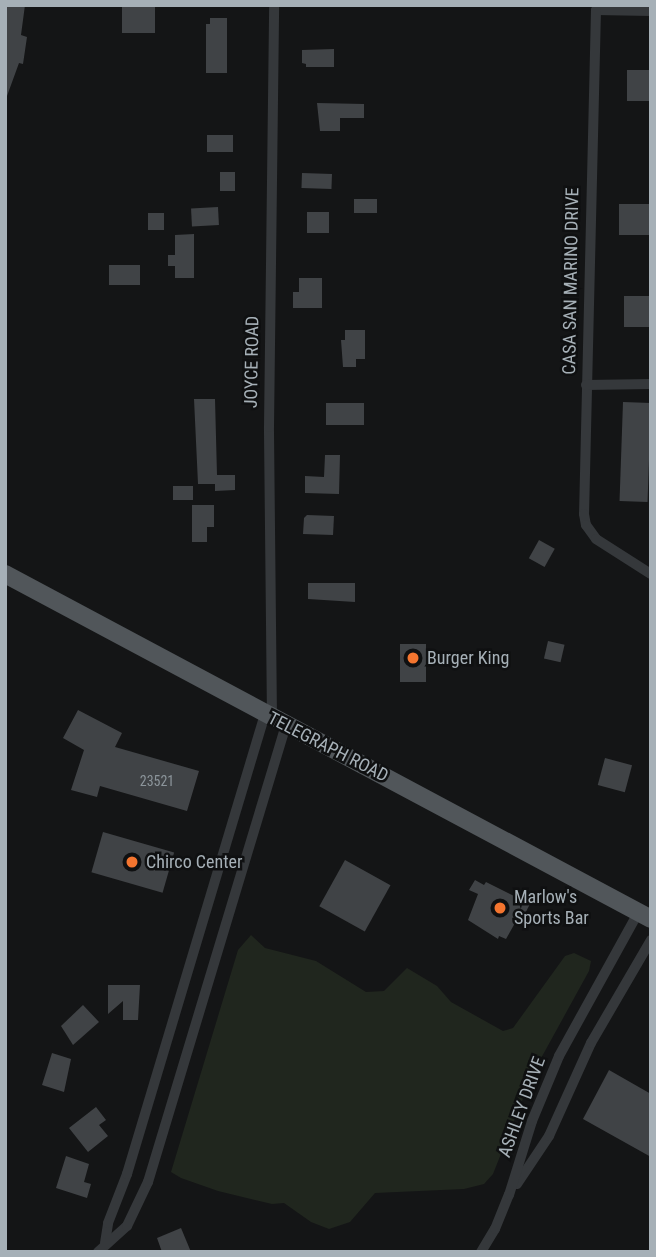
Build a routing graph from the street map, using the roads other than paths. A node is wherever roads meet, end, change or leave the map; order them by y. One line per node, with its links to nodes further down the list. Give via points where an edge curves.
1 (274, 5): 7 (street, JOYCE ROAD, via 269,427)
2 (651, 11): 3 (street, CASA SAN MARINO DRIVE, via 596,10)
3 (586, 384): 4 (street); 6 (street, CASA SAN MARINO DRIVE, via 586,525 596,539)
4 (651, 384)
5 (5, 574): 7 (main road, TELEGRAPH ROAD)
6 (651, 574)
7 (274, 720): 8 (street); 9 (street); 10 (main road, TELEGRAPH ROAD)
8 (217, 876): 9 (street); 12 (street)
9 (239, 884): 13 (street)
10 (644, 916): 14 (street, ASHLEY DRIVE)
11 (651, 940): 15 (street, ASHLEY DRIVE)
12 (192, 957): 13 (street); 16 (street)
13 (214, 964): 17 (street)
14 (572, 1033): 15 (street); 18 (street, ASHLEY DRIVE, via 542,1096)
15 (591, 1043): 18 (street, ASHLEY DRIVE, via 549,1136)
16 (155, 1079): 17 (street); 19 (street, via 108,1223)
17 (176, 1087): 19 (street, via 138,1208)
18 (509, 1195): 20 (street, ASHLEY DRIVE)
19 (104, 1249)
20 (481, 1252)

